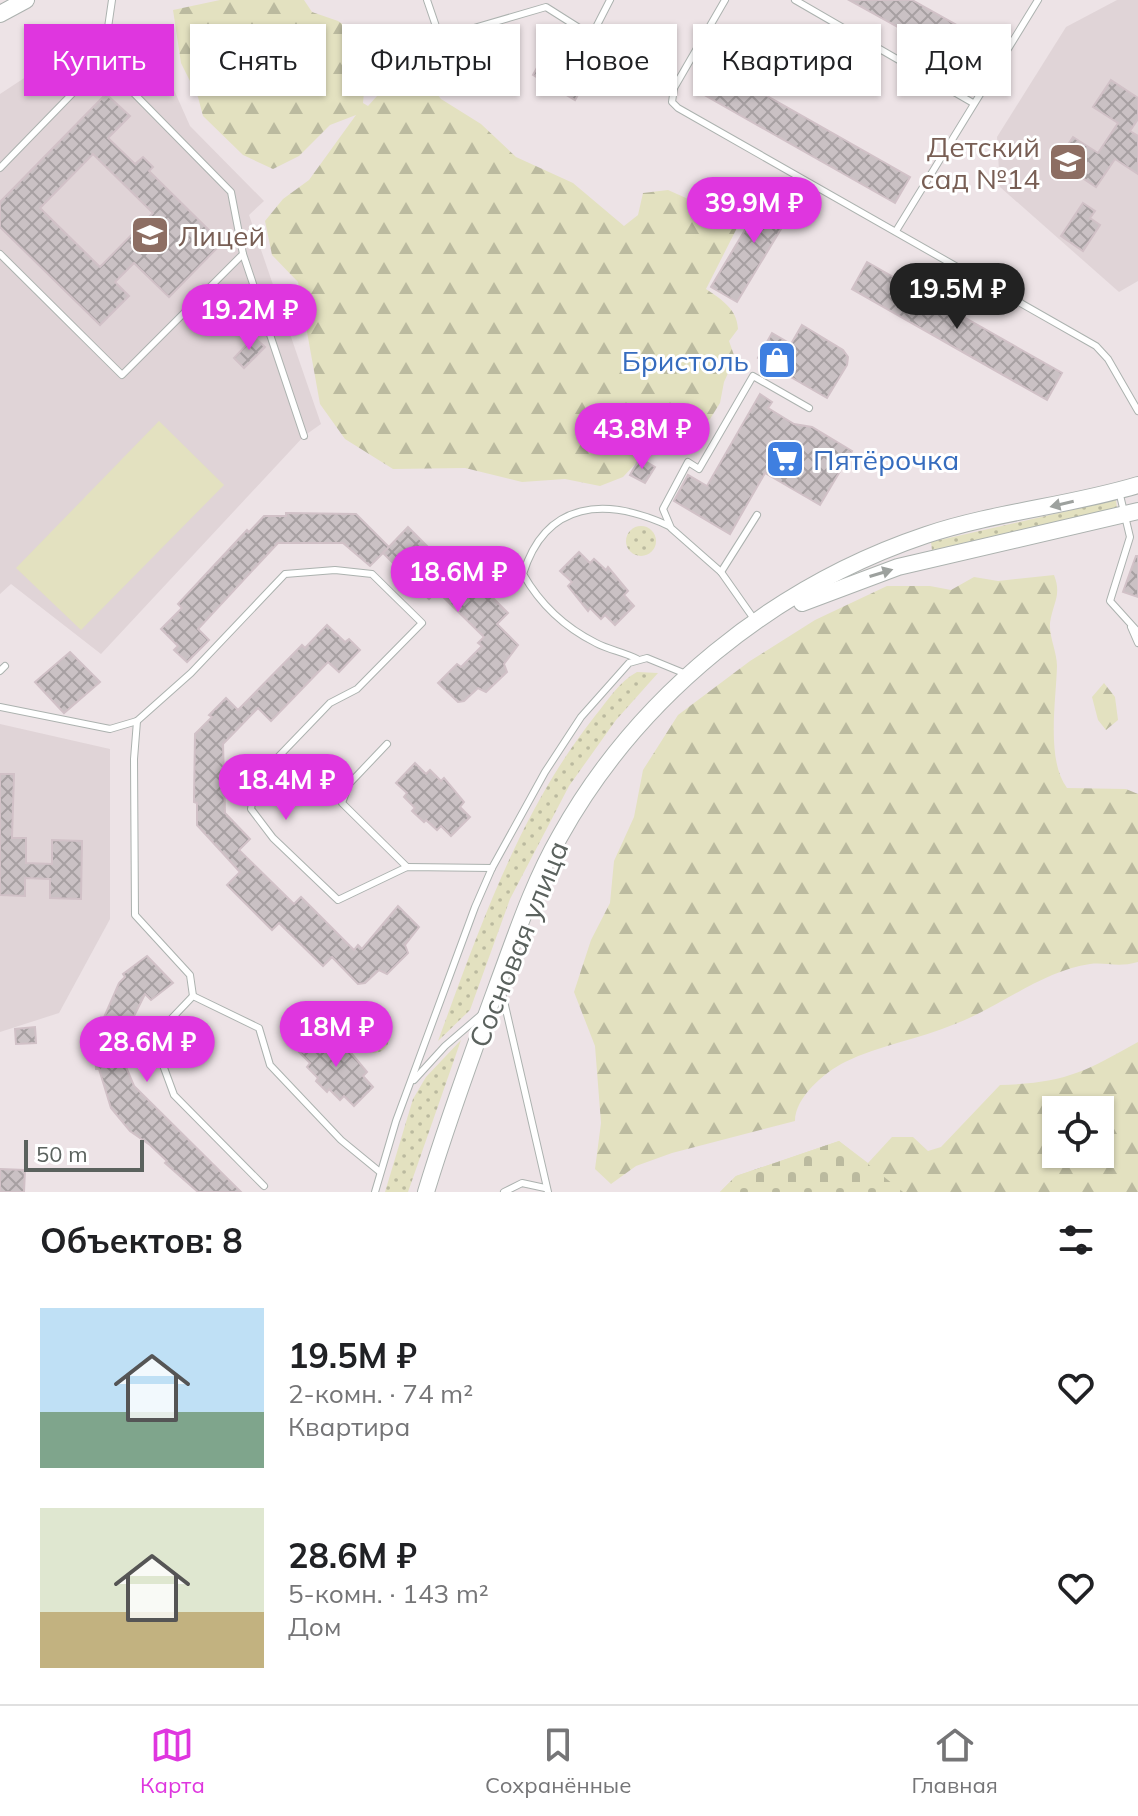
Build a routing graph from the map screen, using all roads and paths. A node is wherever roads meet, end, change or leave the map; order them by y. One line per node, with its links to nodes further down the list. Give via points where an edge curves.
1 (26, 0): 8 (street)
2 (112, 0): 9 (lane)
3 (427, 0): 10 (lane, via 440,38 546,7)
4 (610, 0): 11 (lane)
5 (725, 0): 12 (lane)
6 (795, 0): 16 (lane)
7 (1038, 0): 16 (lane)
8 (0, 14)
9 (109, 24)
10 (574, 24)
11 (598, 24)
12 (677, 83)
13 (70, 96): 17 (lane)
14 (136, 96): 20 (lane, via 231,192)
15 (673, 96): 18 (lane, via 678,108)
16 (973, 103): 18 (lane)
17 (0, 168)
18 (896, 231): 21 (lane, via 1096,346)
19 (0, 254): 20 (lane, via 122,375)
20 (243, 254): 23 (lane)
21 (1137, 406)
22 (809, 408): 28 (lane, via 753,376 699,469 688,462 668,499 663,509)
23 (304, 436)
24 (1138, 485): 25 (street, Сосновая улица)
25 (1119, 491): 26 (lane); 30 (street, Сосновая улица, one-way to 30, via 928,534 843,571)
26 (1132, 513): 30 (street, Сосновая улица, one-way to 26, via 898,567); 31 (lane, via 1110,601)
27 (757, 515): 29 (lane)
28 (671, 528): 29 (lane); 34 (lane, via 648,517 598,507 577,510 531,549 523,574 568,627)
29 (721, 572): 30 (lane)
30 (756, 622): 35 (street, Сосновая улица)
31 (1130, 624): 32 (lane); 33 (lane)
32 (1138, 632)
33 (1138, 643)
34 (637, 659): 35 (lane); 40 (lane, via 619,671 581,717)
35 (689, 675): 41 (street, Сосновая улица, via 646,715 579,803 532,893)
36 (0, 707): 37 (lane, via 110,729)
37 (137, 721): 39 (lane, via 285,574 372,574 422,623 357,689 330,703 256,780 251,809 273,838 338,900); 42 (lane, via 135,915 190,975)
38 (387, 744): 39 (lane, via 349,784 342,803)
39 (407, 867): 40 (lane)
40 (492, 868): 44 (lane)
41 (499, 981): 43 (street, Сосновая улица); 47 (lane)
42 (193, 996): 45 (lane, via 259,1028 270,1065 341,1140); 46 (lane, via 153,1038 174,1095)
43 (489, 1008): 44 (lane); 49 (street, Сосновая улица)
44 (410, 1084): 45 (lane)
45 (380, 1172): 48 (lane)
46 (264, 1186)
47 (546, 1190): 50 (lane, via 522,1183)
48 (375, 1192)
49 (426, 1192)
50 (504, 1192)

